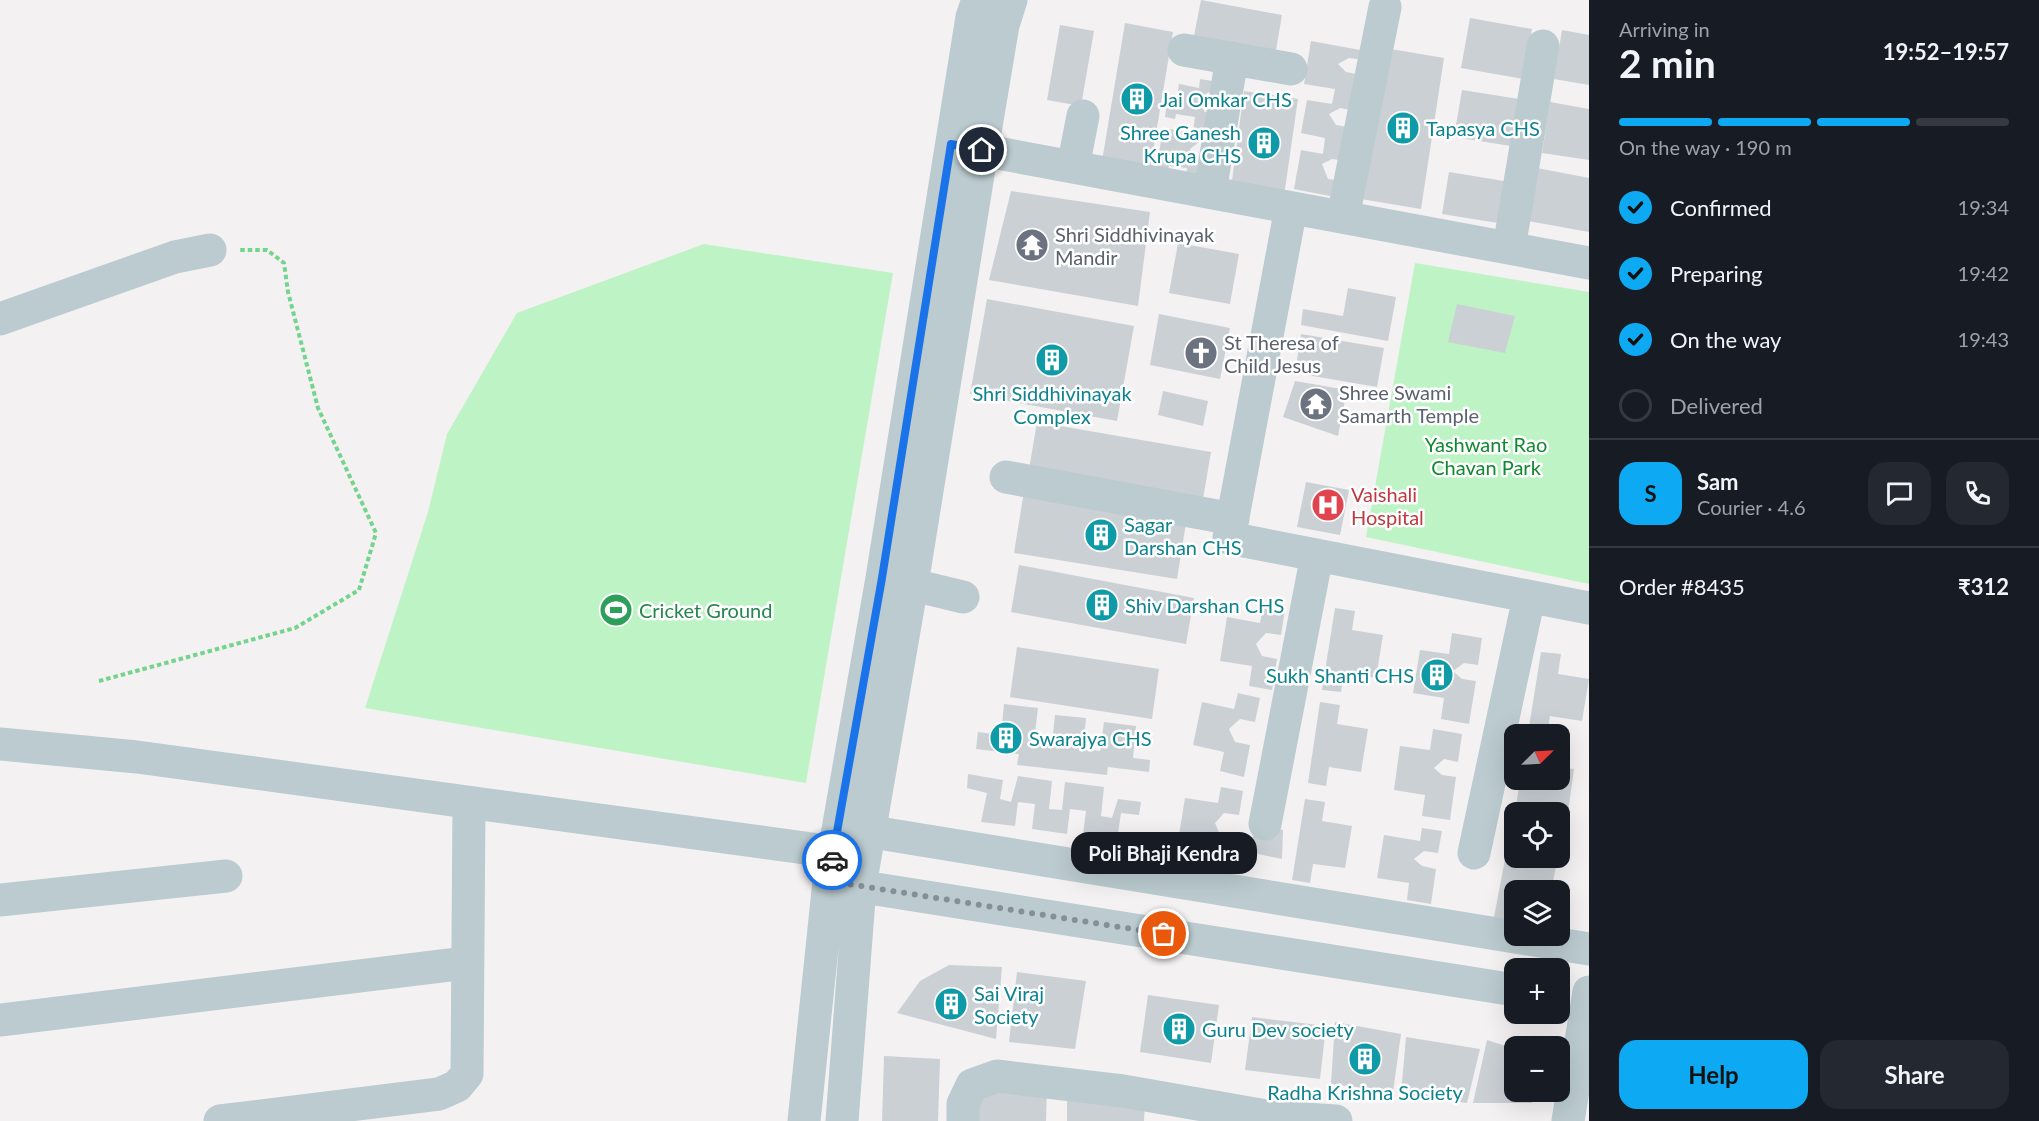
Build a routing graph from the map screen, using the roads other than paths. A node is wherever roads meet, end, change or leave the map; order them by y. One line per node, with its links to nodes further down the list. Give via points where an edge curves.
1 (978, 0): 9 (street, via 972,17)
2 (1011, 0): 9 (street)
3 (1385, 7): 13 (street)
4 (1542, 46): 14 (street)
5 (1184, 50): 6 (street)
6 (1232, 58): 7 (street); 11 (street)
7 (1291, 69)
8 (1083, 116): 10 (street)
9 (966, 147): 10 (street); 21 (street)
10 (1073, 167): 11 (street)
11 (1210, 192): 12 (street)
12 (1291, 208): 13 (street); 19 (street)
13 (1343, 217): 14 (street)
14 (1509, 248): 16 (street)
15 (210, 250): 17 (street, via 175,257)
16 (1589, 263)
17 (0, 320)
18 (1006, 477): 19 (street)
19 (1233, 519): 20 (street, via 1229,538)
20 (1317, 555): 23 (street); 27 (street)
21 (897, 581): 22 (street); 29 (street)
22 (963, 597)
23 (1529, 597): 24 (street); 28 (street)
24 (1589, 608)
25 (0, 744): 26 (street, via 136,757)
26 (469, 804): 29 (street); 33 (street)
27 (1265, 824)
28 (1474, 853)
29 (846, 855): 32 (street); 34 (street); 39 (street); 40 (street)
30 (226, 876): 31 (street)
31 (0, 900)
32 (1589, 949)
33 (466, 963): 36 (street); 38 (street, via 467,1074 458,1086 439,1095)
34 (1504, 988)
35 (1581, 998): 43 (street)
36 (0, 1020)
37 (1272, 1119): 41 (street, via 1123,1091 997,1076 972,1085 963,1104); 42 (street)
38 (220, 1121)
39 (804, 1121)
40 (842, 1121)
41 (963, 1121)
42 (1335, 1121)
43 (1568, 1121)

